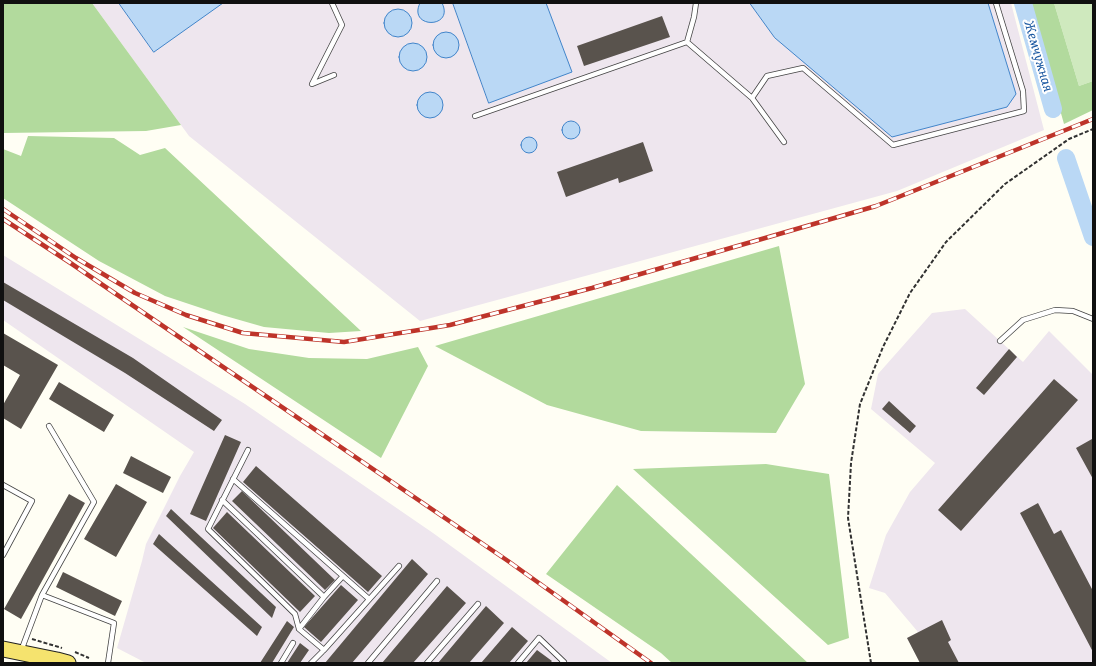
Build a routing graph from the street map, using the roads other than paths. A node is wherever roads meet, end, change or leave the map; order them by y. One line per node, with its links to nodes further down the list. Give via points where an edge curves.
1 (332, 3): 5 (lane, via 342,25 312,84)
2 (696, 3): 4 (lane)
3 (996, 3): 6 (lane, via 1023,91 1024,111 893,144 804,68 767,76)
4 (687, 42): 6 (lane); 7 (lane)
5 (334, 75)
6 (752, 98): 8 (lane)
7 (475, 116)
8 (784, 142)
9 (1093, 319): 10 (lane, via 1073,311 1055,310 1023,320)
10 (1000, 341)
11 (49, 426): 20 (lane, via 94,502)
12 (248, 450): 13 (lane)
13 (233, 479): 15 (lane); 18 (lane)
14 (3, 485): 16 (lane, via 32,501)
15 (222, 500): 21 (lane); 24 (lane, via 208,529 295,614)
16 (3, 555)
17 (399, 566): 22 (lane)
18 (343, 576): 21 (lane); 22 (lane)
19 (437, 581): 33 (lane)
20 (42, 595): 28 (lane); 30 (lane, via 114,623)
21 (324, 597): 24 (lane)
22 (369, 599): 27 (lane)
23 (478, 604): 34 (lane)
24 (299, 629): 27 (lane)
25 (292, 643): 31 (lane)
26 (3, 649): 28 (main road)
27 (324, 650): 32 (lane)
28 (21, 652): 29 (main road)
29 (68, 663)
30 (108, 663)
31 (281, 663)
32 (311, 663)
33 (368, 663)
34 (427, 663)
35 (518, 663): 36 (lane, via 539,638 564,662)
36 (562, 663)

